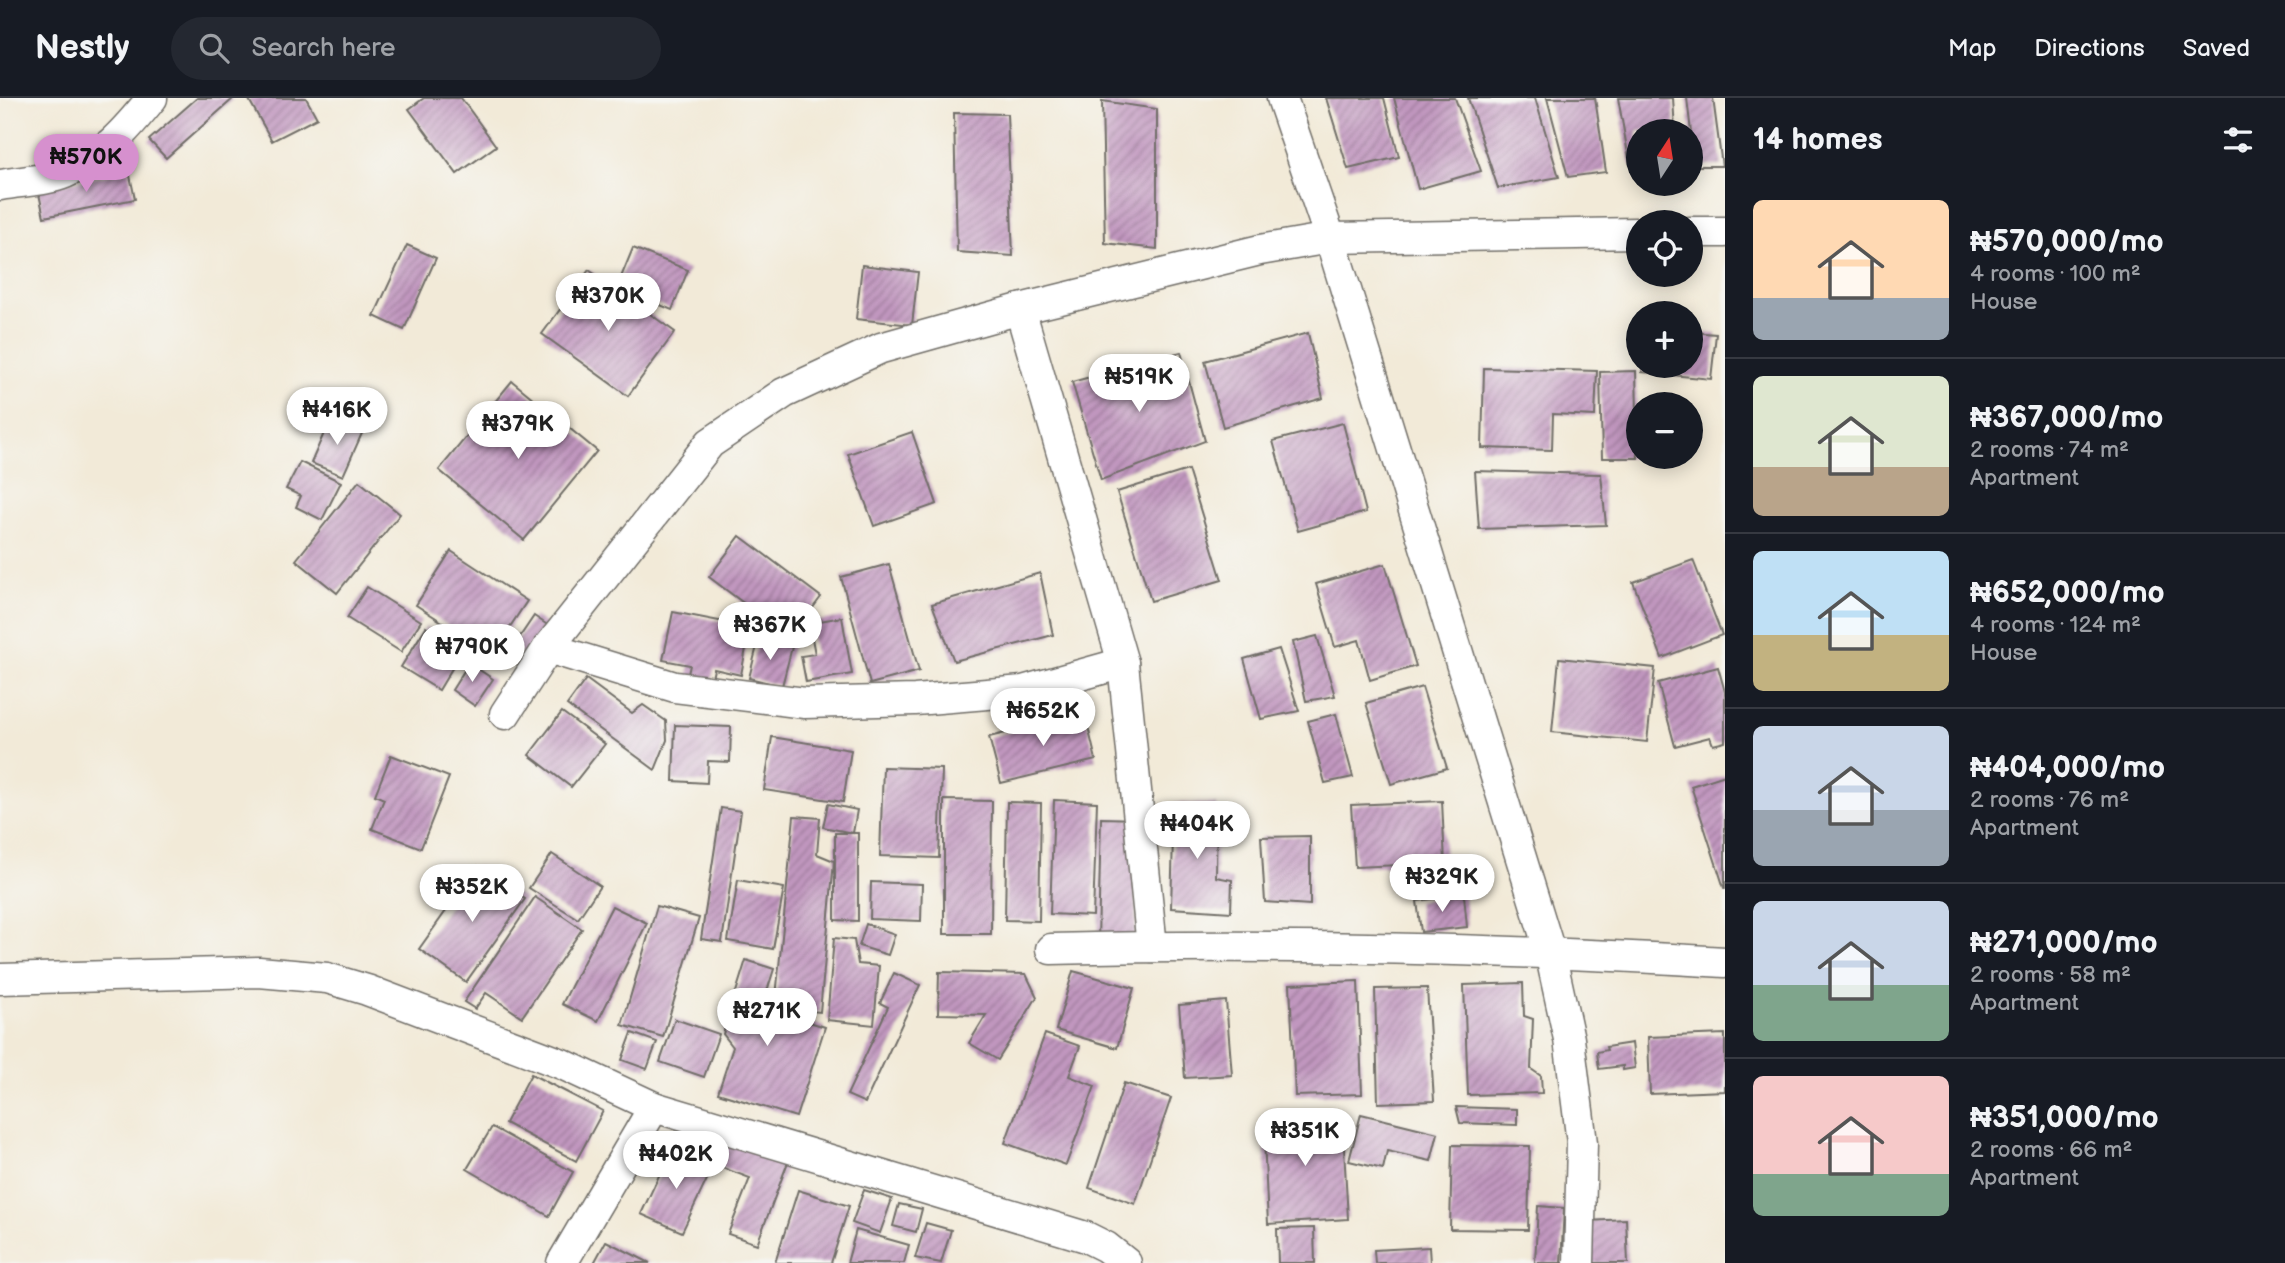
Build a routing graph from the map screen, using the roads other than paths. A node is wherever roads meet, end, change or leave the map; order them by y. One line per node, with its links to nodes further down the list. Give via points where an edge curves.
1 (152, 98): 3 (street, via 126,130 94,156 64,173)
2 (1282, 98): 7 (street)
3 (0, 185)
4 (1703, 232): 5 (street)
5 (1725, 232)
6 (1626, 233): 7 (street)
7 (1330, 238): 8 (street, via 1260,250); 14 (street)
8 (1020, 309): 9 (street, via 881,348 784,393 710,443); 10 (street)
9 (548, 648): 10 (street, via 676,687 805,703 1023,691); 11 (street)
10 (1123, 663): 12 (street)
11 (505, 714)
12 (1152, 947): 13 (street); 14 (street)
13 (1051, 949)
14 (1550, 952): 15 (street); 20 (street, via 1569,1039 1582,1143)
15 (1725, 961)
16 (0, 979): 17 (street, via 259,972 327,978 562,1064)
17 (654, 1107): 18 (street); 19 (street, via 1086,1237)
18 (562, 1263)
19 (1126, 1263)
20 (1579, 1263)

